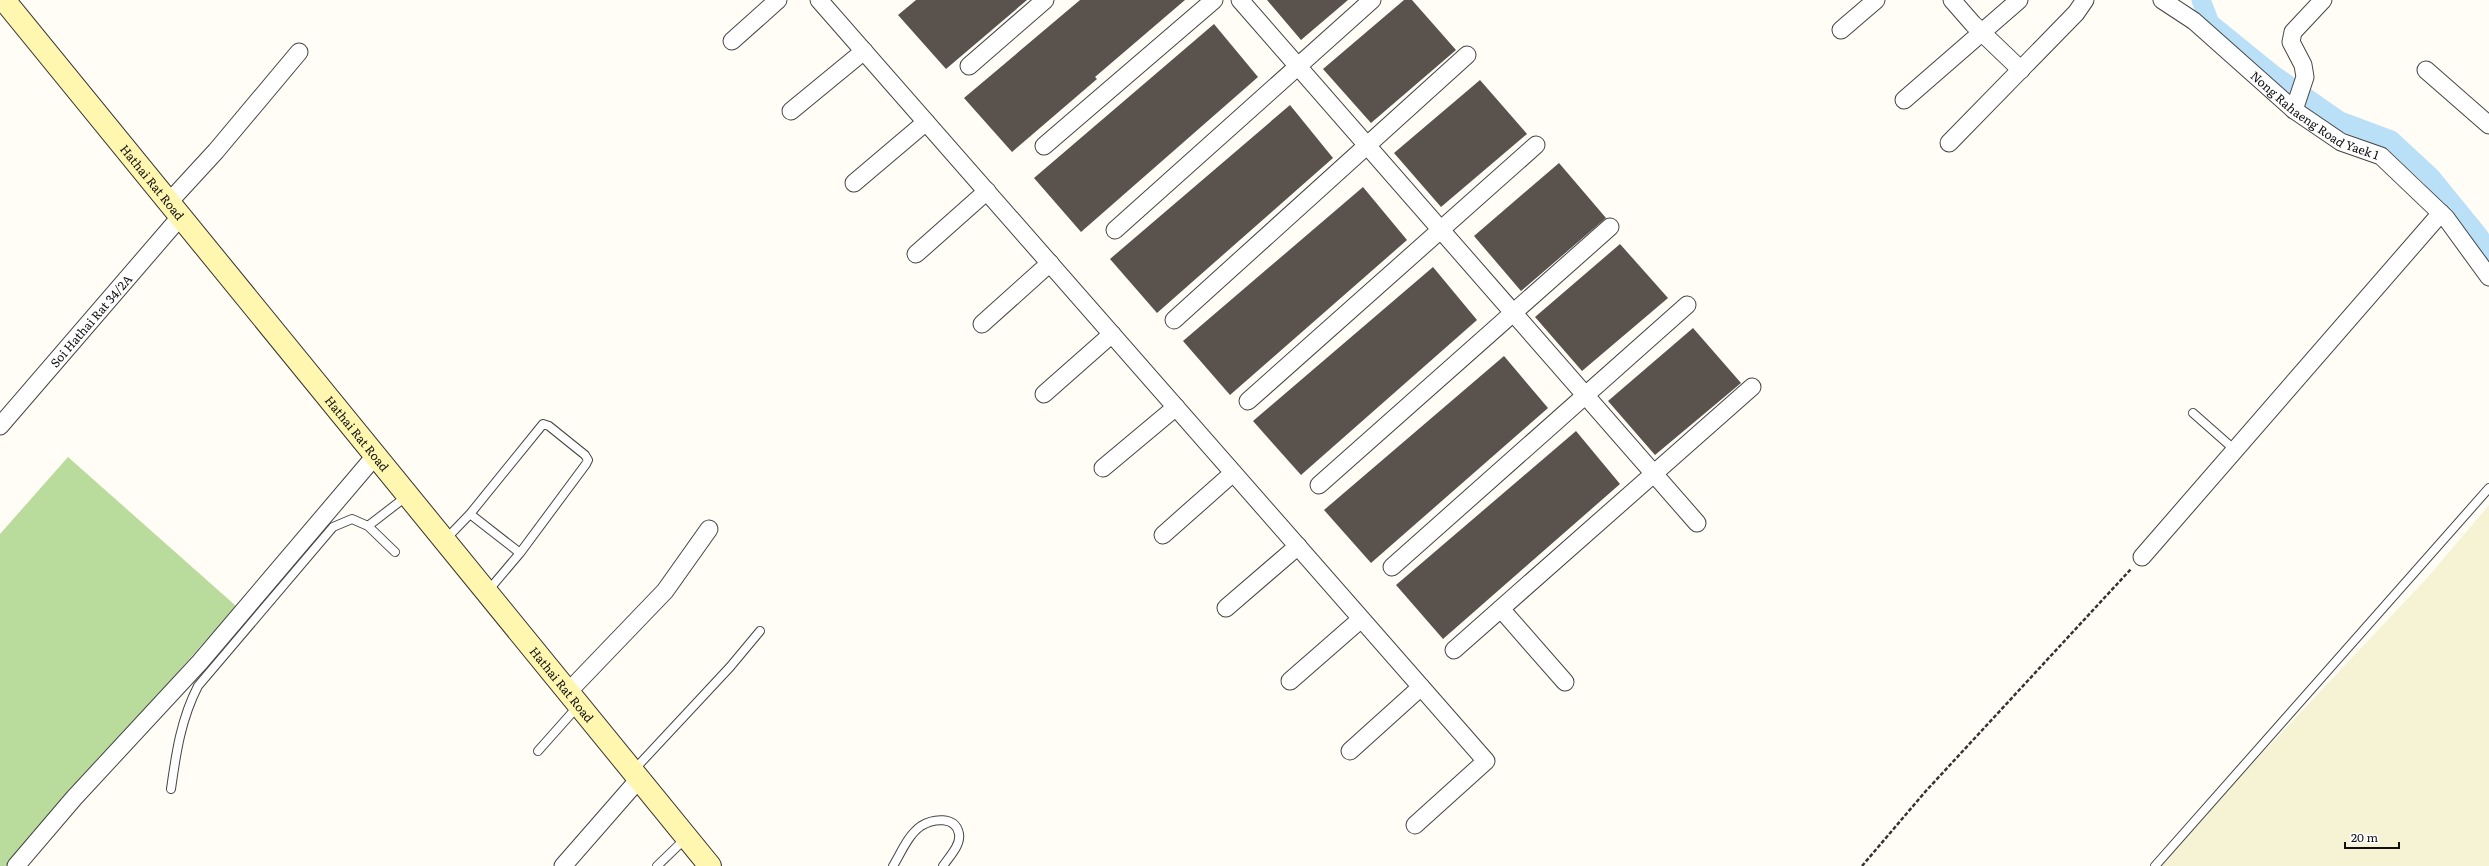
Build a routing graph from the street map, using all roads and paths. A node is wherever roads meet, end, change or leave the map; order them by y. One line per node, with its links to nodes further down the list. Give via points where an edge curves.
1 (4, 0): 35 (main road, Hathai Rat Road)
2 (778, 0): 16 (street)
3 (819, 0): 17 (street)
4 (1045, 0): 20 (street)
5 (1214, 0): 32 (street)
6 (1240, 0): 21 (street)
7 (1372, 0): 21 (street)
8 (1876, 0): 14 (street)
9 (1952, 0): 15 (street)
10 (2019, 0): 15 (street)
11 (2085, 0): 22 (street, via 2076,13)
12 (2162, 0): 24 (street, Nong Rahaeng Road Yaek 1)
13 (2323, 0): 24 (street, via 2293,32 2291,42 2303,64 2305,77)
14 (1841, 30)
15 (1983, 33): 22 (street); 25 (street)
16 (732, 41)
17 (864, 51): 26 (street); 27 (street)
18 (299, 52): 35 (street, Soi Hathai Rat 34/2A, via 216,151)
19 (1467, 54): 30 (street)
20 (969, 66)
21 (1298, 66): 30 (street); 38 (street)
22 (2021, 70): 29 (street)
23 (2426, 70): 28 (street)
24 (2298, 99): 36 (street, Nong Rahaeng Road Yaek 1, via 2341,142 2381,156)
25 (1904, 100)
26 (791, 111)
27 (926, 122): 33 (street); 34 (street)
28 (2489, 125)
29 (1949, 143)
30 (1367, 145): 39 (street); 45 (street)
31 (1536, 145): 39 (street)
32 (1044, 146)
33 (854, 183)
34 (987, 191): 40 (street); 41 (street)
35 (175, 208): 54 (street, Soi Hathai Rat 34/2A); 56 (main road, Hathai Rat Road)
36 (2441, 213): 42 (street, Nong Rahaeng Road Yaek 1); 55 (street)
37 (1610, 227): 44 (street)
38 (1115, 230)
39 (1441, 230): 44 (street); 51 (street)
40 (916, 254)
41 (1050, 263): 46 (street); 47 (street)
42 (2489, 276)
43 (1687, 305): 50 (street)
44 (1513, 312): 50 (street); 60 (street)
45 (1174, 320)
46 (982, 324)
47 (1112, 334): 49 (street); 52 (street)
48 (1752, 387): 59 (street)
49 (1044, 394)
50 (1586, 395): 59 (street); 73 (street)
51 (1248, 400)
52 (1176, 407): 57 (street); 58 (street)
53 (2193, 413): 55 (lane)
54 (0, 426)
55 (2236, 451): 72 (street)
56 (375, 456): 62 (main road, Hathai Rat Road); 90 (street, via 200,662 74,798)
57 (1104, 468)
58 (1233, 473): 67 (street); 69 (street)
59 (1654, 473): 64 (street); 76 (street)
60 (1319, 485)
61 (2489, 488): 97 (lane)
62 (408, 496): 65 (lane); 68 (main road, Hathai Rat Road)
63 (470, 514): 68 (lane); 71 (lane); 71 (lane, via 538,427 543,424 549,426 588,460)
64 (1697, 523)
65 (368, 526): 70 (lane); 87 (lane, via 352,519 333,527 198,686 187,708 180,731)
66 (709, 529): 83 (street, via 665,591)
67 (1162, 535)
68 (444, 541): 74 (main road, Hathai Rat Road)
69 (1298, 546): 75 (street); 77 (street)
70 (395, 552)
71 (520, 553): 74 (lane)
72 (2142, 557): 96 (path, via 1925,792)
73 (1392, 566)
74 (487, 593): 83 (main road, Hathai Rat Road)
75 (1226, 608)
76 (1501, 609): 79 (street); 81 (street)
77 (1361, 619): 80 (street); 82 (street)
78 (760, 631): 86 (lane)
79 (1454, 650)
80 (1290, 682)
81 (1565, 682)
82 (1421, 687): 85 (street); 88 (street, via 1486,762)
83 (573, 698): 84 (lane); 86 (main road, Hathai Rat Road)
84 (538, 751)
85 (1350, 751)
86 (636, 775): 89 (main road, Hathai Rat Road); 91 (street)
87 (170, 789)
88 (1416, 825)
89 (687, 837): 92 (lane); 93 (main road, Hathai Rat Road)
90 (16, 866)
91 (563, 866)
92 (657, 866)
93 (710, 866)
94 (893, 866): 95 (lane, via 910,837 920,827 932,820 947,820 954,825 959,834 957,846)
95 (943, 866)
96 (1862, 866)
97 (2155, 866)

